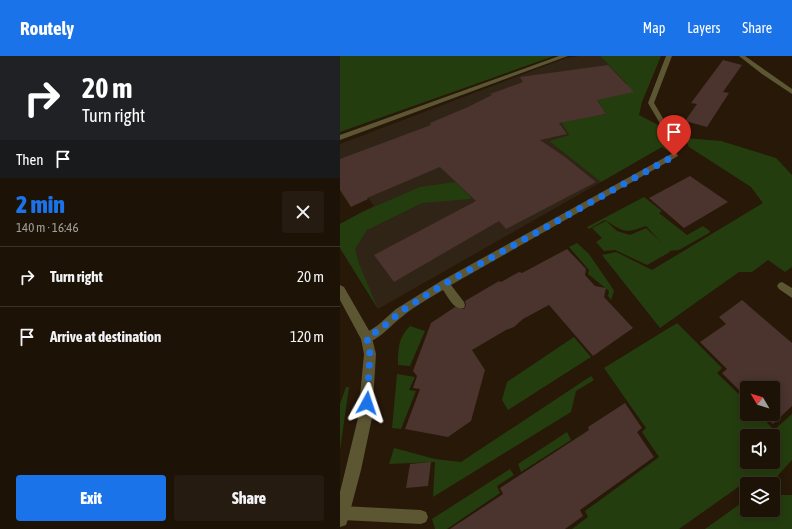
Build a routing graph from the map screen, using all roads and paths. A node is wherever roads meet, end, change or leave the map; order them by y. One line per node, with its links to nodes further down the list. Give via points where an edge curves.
1 (565, 56): 6 (street)
2 (669, 56): 5 (lane, via 651,103)
3 (742, 56): 4 (lane)
4 (792, 92)
5 (668, 132)
6 (340, 138)
7 (674, 156): 8 (lane)
8 (444, 284): 12 (lane); 13 (lane, via 400,312)
9 (782, 286): 11 (lane)
10 (340, 290): 13 (street)
11 (792, 294)
12 (460, 304)
13 (367, 338): 14 (street, via 369,361 365,418)
14 (341, 516): 15 (lane)
15 (421, 517)

